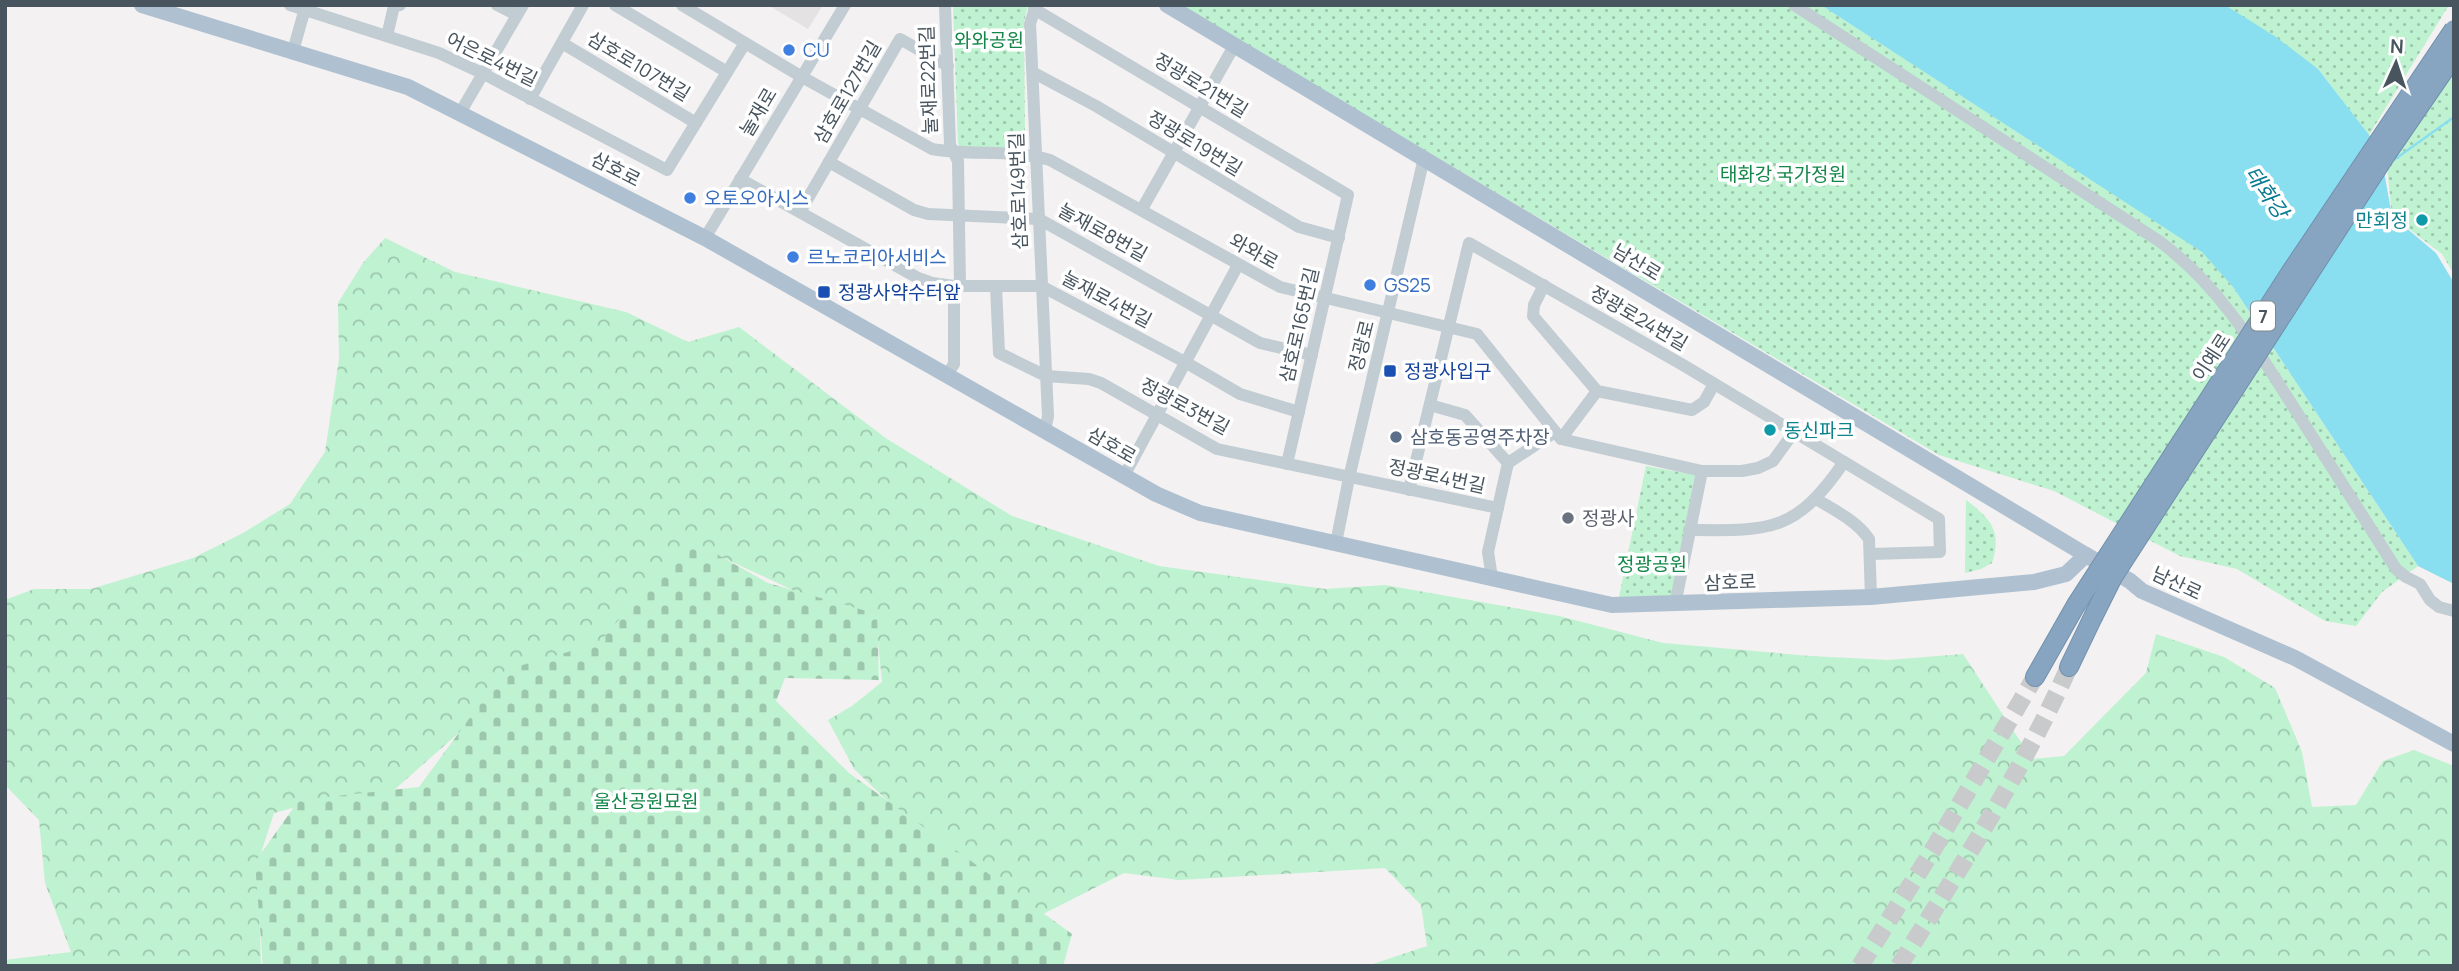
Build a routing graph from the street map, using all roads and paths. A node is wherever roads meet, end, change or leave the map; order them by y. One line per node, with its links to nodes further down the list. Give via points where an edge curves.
1 (142, 5): 20 (main road, 삼호로)
2 (290, 5): 13 (street, 어은로4번길)
3 (400, 5): 16 (street, via 394,6)
4 (498, 5): 14 (street)
5 (583, 5): 17 (street, 삼호로107번길)
6 (615, 5): 23 (street)
7 (682, 5): 18 (street, 와와로)
8 (845, 5): 26 (street, 눌재로)
9 (945, 5): 22 (street, 눌재로22번길)
10 (1167, 5): 19 (main road, 남산로)
11 (1794, 5): 83 (street, via 2186,261 2251,340 2396,569 2420,584 2439,607)
12 (1035, 7): 25 (street, 삼호로149번길, via 1031,24); 28 (street, 정광로21번길)
13 (305, 8): 16 (street, 어은로4번길); 20 (street)
14 (520, 10): 24 (street)
15 (2454, 29): 85 (highway, 이예로 / 7, bridge, via 2292,270 2076,605)
16 (387, 36): 24 (street, 어은로4번길)
17 (562, 43): 27 (street, 삼호로107번길); 31 (street, 삼호로107번길)
18 (745, 43): 23 (street); 26 (street, 와와로)
19 (1234, 46): 28 (street); 35 (main road, 남산로)
20 (293, 51): 30 (main road, 삼호로, via 408,87)
21 (2454, 57): 84 (highway, 이예로 / 7, bridge, via 2120,566)
22 (948, 66): 29 (street, 삼호로127번길, via 900,39); 32 (street, 눌재로22번길)
23 (727, 72): 31 (street)
24 (482, 73): 27 (street, 어은로4번길); 30 (street)
25 (1034, 73): 33 (street, 정광로19번길); 34 (street, 삼호로149번길)
26 (802, 77): 29 (street, 와와로); 37 (street, 눌재로)
27 (530, 99): 31 (street, 어은로4번길, via 667,170)
28 (1200, 107): 33 (street); 38 (street, 정광로21번길)
29 (860, 109): 32 (street, 와와로, via 927,147); 36 (street, 삼호로127번길)
30 (460, 113): 44 (main road, 삼호로)
31 (696, 123)
32 (952, 153): 34 (street, 와와로); 41 (street, 눌재로22번길, via 958,161)
33 (1174, 153): 39 (street); 43 (street, 정광로19번길, via 1299,227)
34 (1036, 156): 39 (street, 와와로); 42 (street, 삼호로149번길)
35 (1424, 158): 51 (street, 정광로); 78 (main road, 남산로)
36 (829, 162): 40 (street, 삼호로127번길); 41 (street, 눌재로8번길, via 914,210)
37 (740, 179): 40 (street, 눌재로4번길); 44 (street, 눌재로)
38 (1348, 195): 43 (street, 삼호로165번길)
39 (1142, 209): 45 (street, 와와로)
40 (800, 212): 47 (street, 눌재로4번길, via 918,278)
41 (958, 216): 42 (street, 눌재로8번길); 47 (street, 눌재로22번길)
42 (1039, 219): 48 (street, 삼호로149번길); 52 (street, 눌재로8번길)
43 (1339, 237): 50 (street, 삼호로165번길)
44 (705, 238): 56 (main road, 삼호로)
45 (1238, 265): 50 (street, 와와로, via 1280,287); 52 (street)
46 (1544, 285): 53 (street, 정광로24번길, via 1469,243); 58 (street, 정광로24번길); 59 (street, via 1533,316)
47 (957, 286): 49 (street, 눌재로4번길); 56 (street, 눌재로22번길, via 954,364)
48 (1041, 286): 49 (street, 눌재로4번길); 55 (street, 눌재로4번길); 57 (street, 삼호로149번길)
49 (996, 287): 57 (street, via 999,353)
50 (1325, 298): 51 (street, 와와로); 54 (street, 삼호로165번길)
51 (1389, 311): 53 (street, 와와로); 71 (street, 정광로)
52 (1211, 313): 54 (street, 눌재로8번길, via 1260,343); 55 (street)
53 (1450, 326): 60 (street); 65 (street, 와와로, via 1477,334)
54 (1312, 355): 61 (street, 삼호로165번길)
55 (1185, 362): 61 (street, 눌재로4번길, via 1240,394); 62 (street)
56 (947, 375): 63 (main road, 삼호로)
57 (1045, 376): 62 (street, 정광로3번길, via 1089,379); 63 (street, 삼호로149번길)
58 (1714, 384): 59 (street, via 1704,402 1692,410); 64 (street, 정광로24번길)
59 (1597, 391): 65 (street)
60 (1430, 405): 67 (street, 정광로4번길, via 1465,415); 72 (street)
61 (1299, 412): 68 (street, 삼호로165번길)
62 (1157, 414): 68 (street, 정광로3번길, via 1217,449); 70 (street)
63 (1045, 430): 70 (main road, 삼호로)
64 (1794, 432): 66 (street, 정광로24번길); 69 (street, via 1773,461 1758,468)
65 (1558, 436): 67 (street); 69 (street)
66 (1844, 462): 73 (street); 77 (street, 정광로24번길, via 1939,519 1940,552)
67 (1508, 463): 74 (street, 정광로4번길)
68 (1287, 464): 71 (street, 정광로3번길)
69 (1702, 471): 75 (street)
70 (1124, 476): 76 (main road, 삼호로, via 1200,513)
71 (1349, 478): 72 (street, 정광로4번길); 76 (street, 정광로)
72 (1409, 490): 74 (street, 정광로4번길)
73 (1816, 499): 75 (street, via 1772,527); 77 (street, via 1864,531)
74 (1498, 508): 79 (street, via 1488,552)
75 (1689, 530): 82 (street)
76 (1336, 543): 79 (main road, 삼호로)
77 (1871, 554): 81 (street)
78 (2087, 555): 80 (main road); 81 (main road, 삼호로, via 2066,574 2034,582)
79 (1492, 578): 82 (main road, 삼호로, via 1612,605)
80 (2130, 581): 86 (main road, 남산로, via 2256,631); 87 (main road, 남산로, via 2141,591 2295,658)
81 (1871, 597): 82 (main road, 삼호로)
82 (1675, 605)
83 (2454, 611)
84 (2069, 667)
85 (2035, 677)
86 (2454, 736)
87 (2454, 744)

